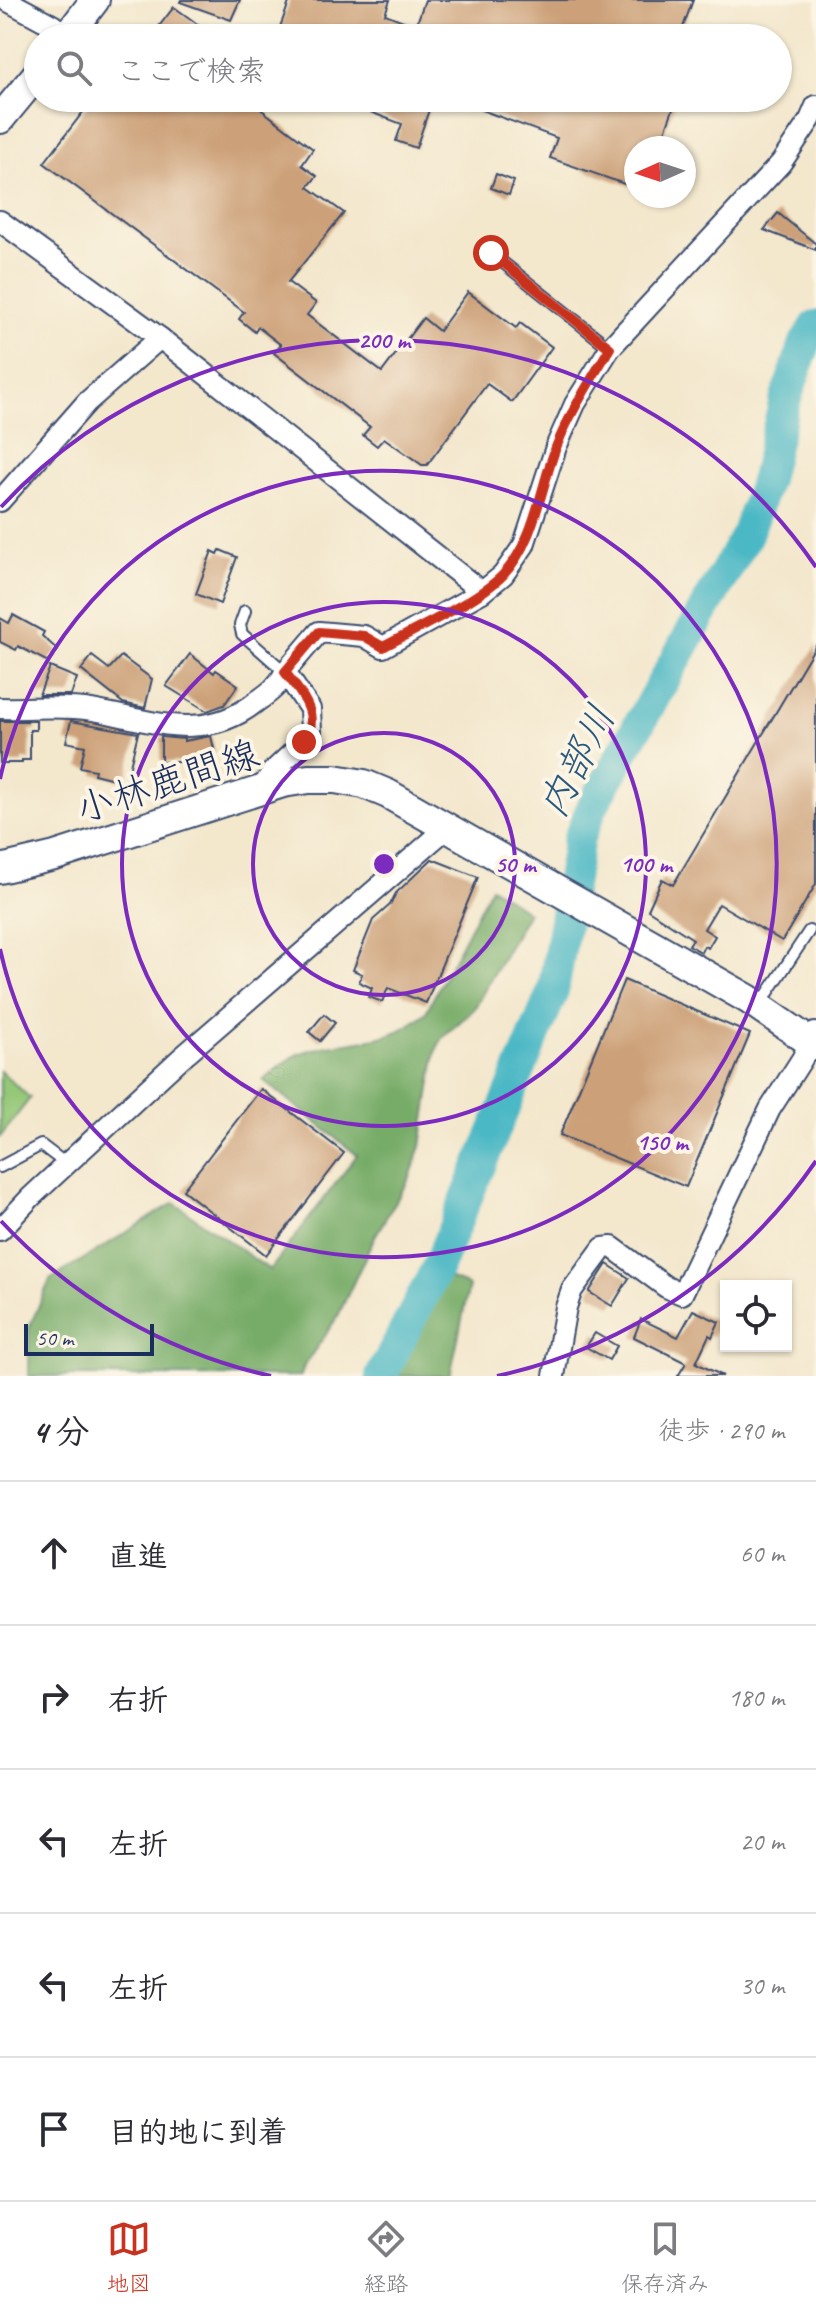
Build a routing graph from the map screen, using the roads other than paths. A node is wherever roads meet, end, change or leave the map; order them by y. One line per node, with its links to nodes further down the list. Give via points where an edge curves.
1 (6, 0): 3 (street)
2 (95, 0): 4 (main road)
3 (47, 24)
4 (77, 24)
5 (24, 90): 7 (main road)
6 (814, 116): 11 (street, via 745,204)
7 (0, 119)
8 (0, 221): 10 (street)
9 (491, 253): 11 (lane)
10 (160, 338): 12 (street, via 87,402); 13 (street)
11 (610, 348): 13 (street, via 575,404 524,545 503,575)
12 (0, 501)
13 (482, 592): 15 (street, via 383,647 364,636 319,632)
14 (245, 611): 15 (lane, via 242,634)
15 (285, 672): 16 (street, via 276,687 239,716 213,724 145,723 91,710); 17 (street, via 310,709 311,731)
16 (0, 708)
17 (261, 790): 18 (main road, 小林鹿間線, via 308,779 364,784); 19 (main road, 小林鹿間線)
18 (448, 827): 21 (main road, 小林鹿間線); 23 (street)
19 (0, 869)
20 (809, 931): 21 (lane)
21 (759, 1006): 22 (main road, 小林鹿間線)
22 (815, 1040): 26 (street, via 770,1109 682,1294 612,1247 603,1248 572,1290)
23 (66, 1164): 24 (lane, via 41,1145); 25 (street)
24 (0, 1167)
25 (0, 1230)
26 (554, 1376)

